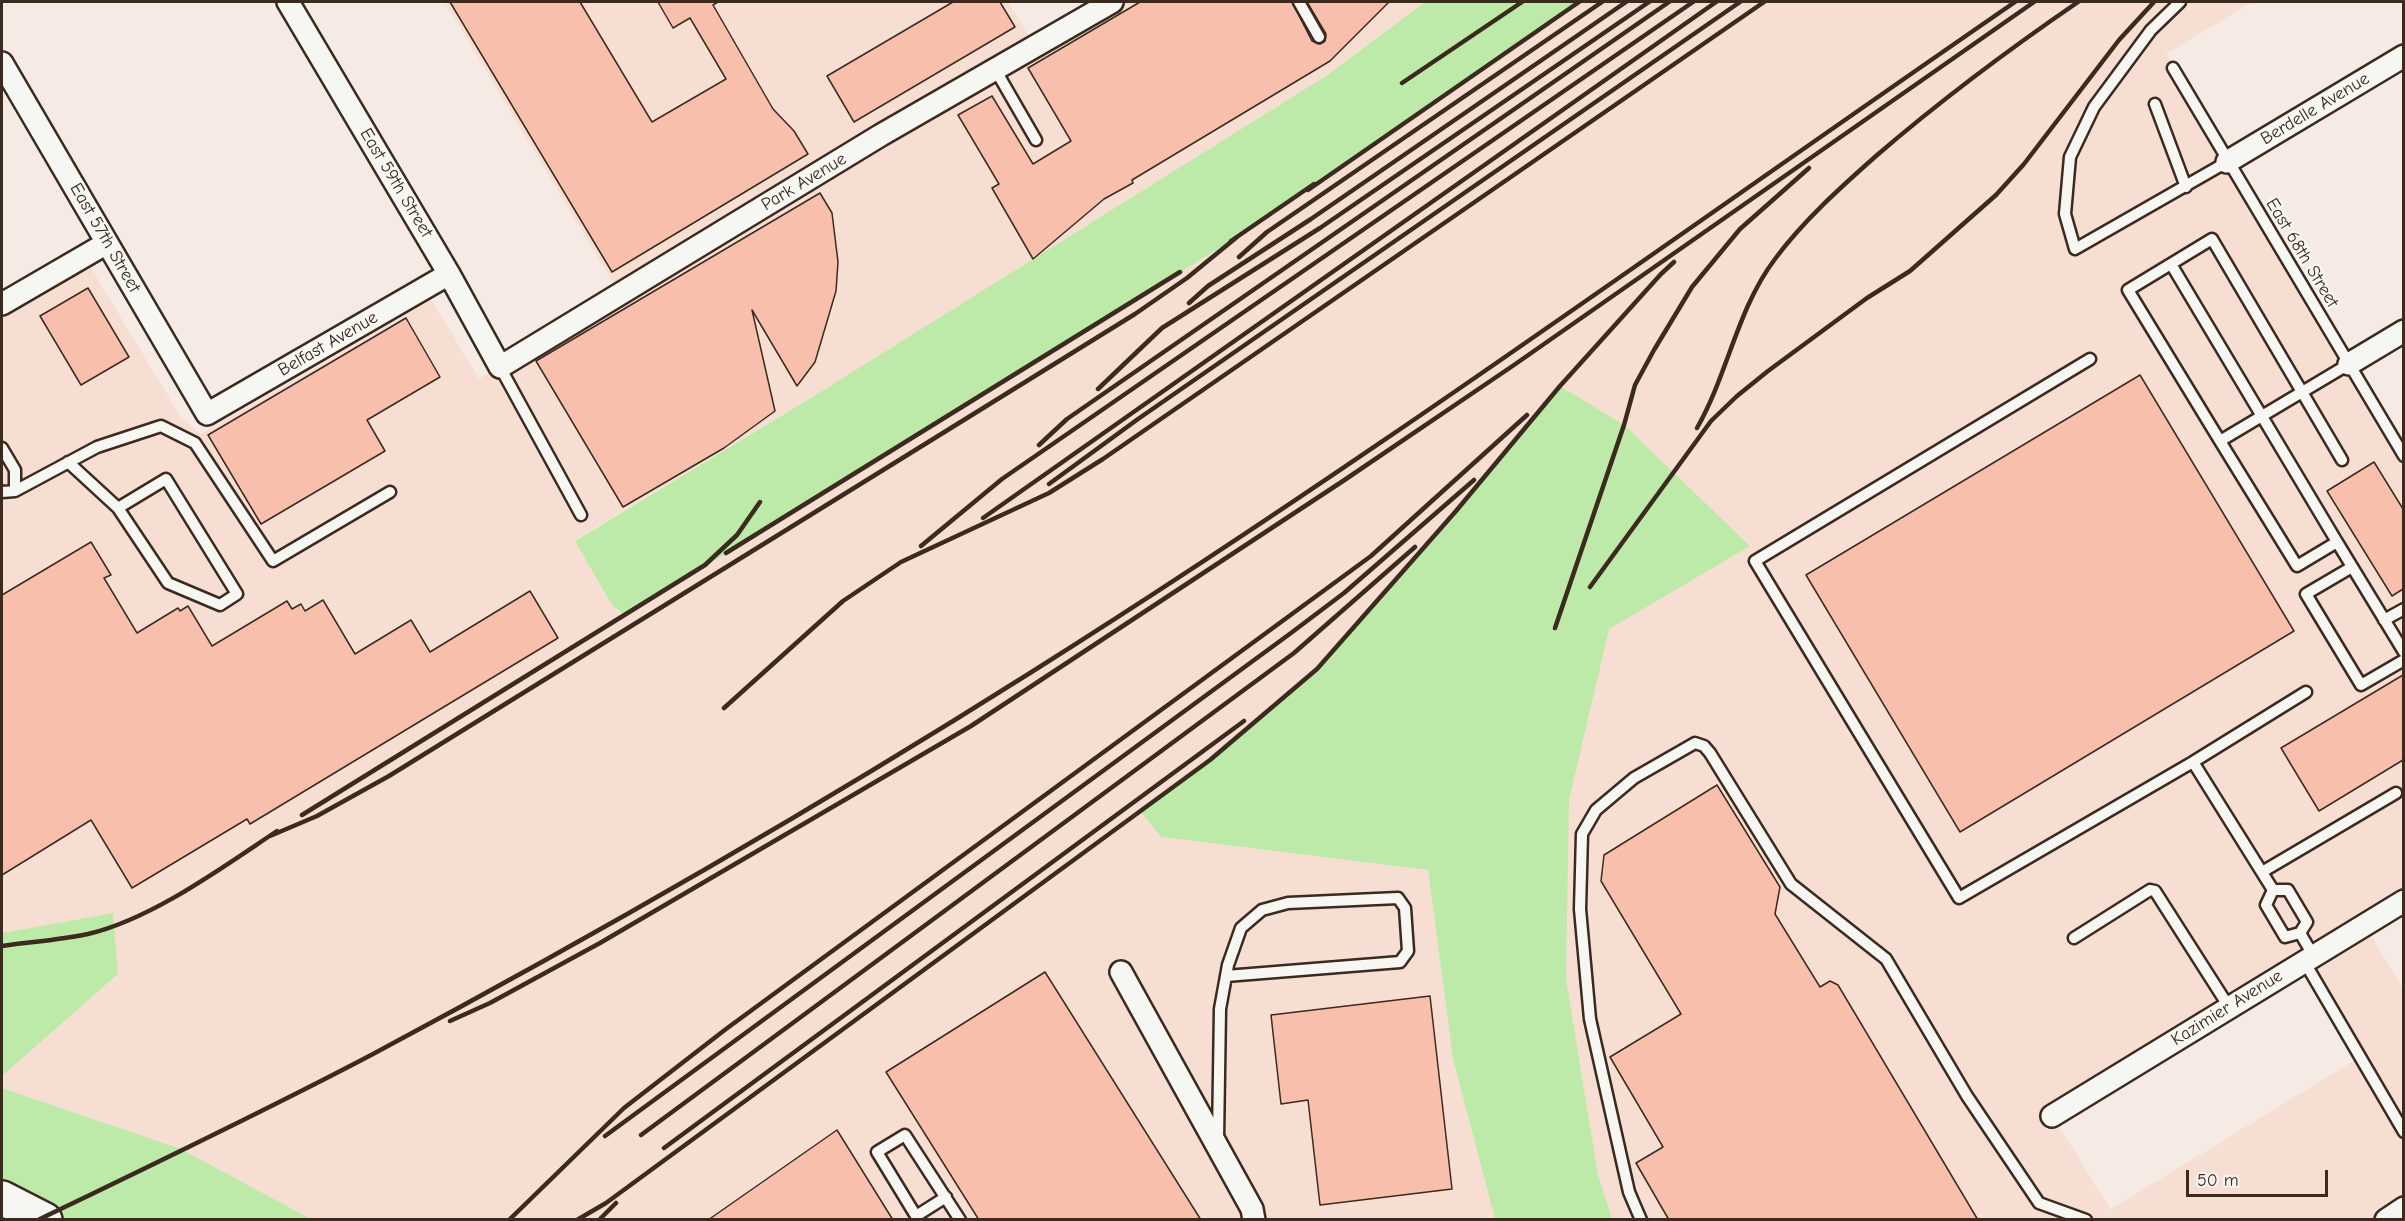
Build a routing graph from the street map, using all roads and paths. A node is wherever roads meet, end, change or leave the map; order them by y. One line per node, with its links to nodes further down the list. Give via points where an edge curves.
1 (288, 2): 16 (street, East 59th Street)
2 (1112, 2): 9 (street, Park Avenue)
3 (1299, 2): 5 (lane)
4 (2180, 2): 13 (lane, via 2151,30 2094,107 2070,157 2065,214 2071,242 2075,249)
5 (1319, 37)
6 (2403, 56): 12 (street, Berdelle Avenue)
7 (2, 63): 14 (street, East 57th Street)
8 (2173, 68): 12 (lane, East 68th Street)
9 (996, 69): 11 (lane); 21 (street, Park Avenue)
10 (2154, 104): 13 (lane)
11 (1036, 140)
12 (2227, 162): 13 (lane); 20 (lane, East 68th Street)
13 (2186, 187)
14 (107, 243): 17 (street); 23 (street, East 57th Street)
15 (2171, 264): 22 (lane, via 2212,239); 24 (lane); 25 (lane, via 2128,290)
16 (449, 274): 21 (street, East 59th Street); 23 (street, Belfast Avenue)
17 (2, 304)
18 (2403, 331): 20 (street)
19 (2090, 359): 42 (lane, via 1755,561 1959,898)
20 (2349, 364): 22 (lane); 27 (lane, East 68th Street)
21 (500, 367): 34 (lane)
22 (2302, 392): 24 (lane); 28 (lane)
23 (207, 414)
24 (2261, 417): 25 (lane); 35 (lane)
25 (2220, 441): 35 (lane, via 2297,566)
26 (2, 448): 30 (lane, via 15,470)
27 (2403, 456)
28 (2342, 460)
29 (68, 462): 30 (lane); 32 (lane, via 97,447 161,426 195,443 273,561); 33 (lane)
30 (15, 491): 31 (lane)
31 (2, 492)
32 (390, 492)
33 (118, 508): 33 (lane, via 168,583 220,605 237,594 166,478)
34 (580, 515)
35 (2337, 542): 36 (lane)
36 (2352, 567): 38 (lane); 40 (lane, via 2306,594 2361,686)
37 (2403, 609): 38 (lane)
38 (2384, 620): 39 (lane)
39 (2403, 652)
40 (2403, 660)
41 (2306, 692): 42 (lane)
42 (2193, 762): 44 (lane)
43 (2396, 793): 44 (lane)
44 (2262, 872): 45 (lane)
45 (2272, 890): 47 (lane, via 2288,890 2307,922); 47 (lane, via 2266,904 2284,937)
46 (2403, 901): 49 (street, Kazimier Avenue)
47 (2300, 933): 49 (lane)
48 (2073, 938): 52 (lane, via 2155,891)
49 (2308, 958): 52 (street, Kazimier Avenue); 54 (lane)
50 (1121, 972): 55 (street)
51 (1226, 975): 51 (lane, via 1241,928 1262,910 1288,903 1398,898 1405,908 1408,951 1400,962); 55 (lane, via 1220,1009)
52 (2229, 1007): 53 (street, Kazimier Avenue)
53 (2052, 1116)
54 (2403, 1132)
55 (1218, 1148): 61 (street, via 1252,1209)
56 (946, 1197): 56 (lane, via 905,1135 877,1152 916,1216); 60 (lane)
57 (2, 1198): 59 (highway)
58 (2403, 1208): 64 (street)
59 (45, 1220)
60 (960, 1220)
61 (1254, 1220)
62 (1641, 1220): 63 (lane, via 1629,1192 1590,1019 1580,909 1582,834 1596,810 1634,777 1695,743 1710,753 1791,884 1886,959 1967,1096 2039,1203)
63 (2086, 1220)
64 (2386, 1220)

